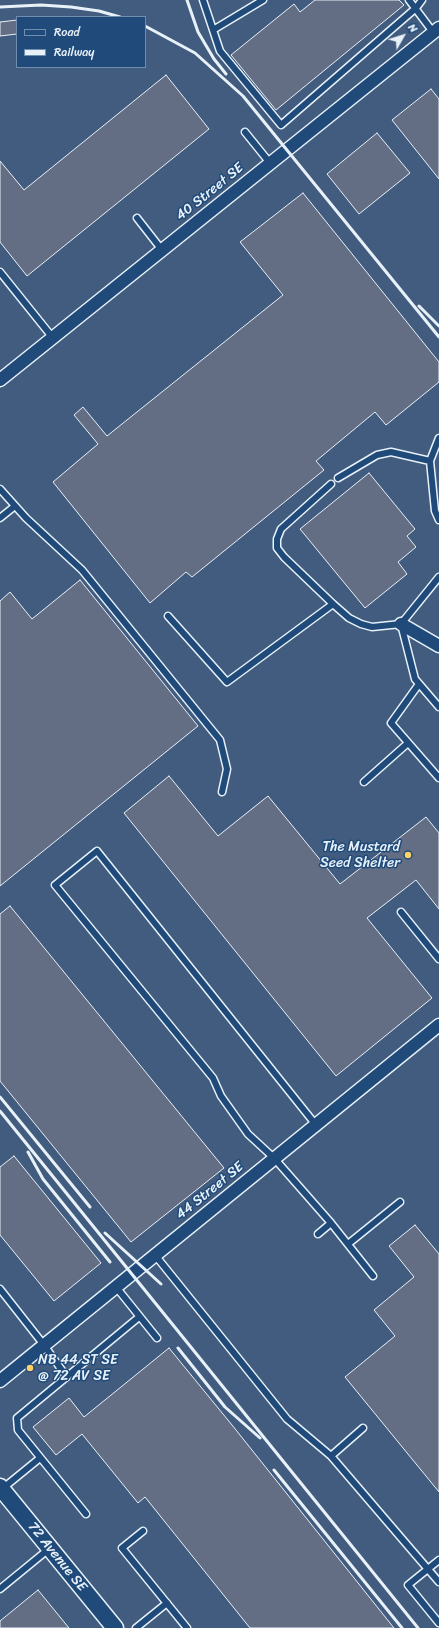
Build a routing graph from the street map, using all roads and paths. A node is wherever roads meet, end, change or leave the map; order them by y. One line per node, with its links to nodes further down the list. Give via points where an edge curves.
1 (203, 0): 6 (lane)
2 (263, 0): 6 (lane)
3 (409, 0): 5 (lane)
4 (422, 0): 5 (lane)
5 (416, 8): 6 (lane, via 281,125 220,51); 7 (lane)
6 (213, 30)
7 (436, 30): 9 (street, 40 Street SE)
8 (245, 132): 9 (lane)
9 (270, 163): 11 (street, 40 Street SE)
10 (137, 218): 11 (lane)
11 (162, 250): 13 (street, 40 Street SE)
12 (0, 272): 13 (lane)
13 (53, 338): 14 (street, 40 Street SE)
14 (0, 380)
15 (439, 438): 16 (lane)
16 (430, 461): 17 (lane, via 391,452 377,455); 22 (lane, via 435,511)
17 (338, 478)
18 (331, 484): 24 (lane, via 282,529 277,539 277,548 284,558)
19 (0, 489): 20 (lane)
20 (15, 506): 21 (lane); 33 (lane, via 82,570 220,740 227,769)
21 (0, 518)
22 (439, 520)
23 (439, 577): 26 (lane)
24 (333, 604): 25 (lane, via 227,682); 26 (lane, via 349,618 361,624 372,627)
25 (168, 616)
26 (401, 624): 27 (street); 28 (lane)
27 (439, 646)
28 (419, 684): 29 (lane); 30 (lane, via 390,722)
29 (439, 708)
30 (408, 743): 31 (lane); 32 (lane)
31 (439, 778)
32 (364, 782)
33 (222, 792)
34 (401, 912): 35 (lane)
35 (439, 959)
36 (439, 1025): 37 (street, 44 Street SE)
37 (316, 1125): 38 (street, 44 Street SE); 38 (lane, via 97,851 55,885 213,1078 221,1096 248,1134)
38 (274, 1158): 40 (lane); 43 (street, 44 Street SE)
39 (400, 1202): 42 (lane)
40 (331, 1223): 41 (lane); 42 (lane)
41 (318, 1234)
42 (348, 1244): 44 (lane)
43 (155, 1255): 45 (street, 44 Street SE); 53 (lane, via 287,1419)
44 (373, 1276)
45 (116, 1288): 47 (lane); 49 (street, 44 Street SE)
46 (0, 1289): 49 (lane)
47 (139, 1317): 48 (lane); 50 (lane)
48 (157, 1338)
49 (44, 1345): 50 (lane); 51 (street, 44 Street SE)
50 (66, 1376): 54 (lane, via 17,1418 18,1430)
51 (0, 1381)
52 (363, 1428): 53 (lane)
53 (331, 1456): 60 (lane)
54 (40, 1458): 55 (lane); 56 (lane)
55 (1, 1488): 58 (street, 72 Avenue SE)
56 (86, 1514)
57 (143, 1531): 63 (lane, via 122,1548)
58 (50, 1548): 62 (lane); 65 (street, 72 Avenue SE)
59 (439, 1560): 60 (lane)
60 (428, 1569): 61 (lane); 64 (lane, via 408,1585)
61 (439, 1582)
62 (0, 1589)
63 (166, 1603): 66 (lane); 67 (lane)
64 (439, 1623)
65 (115, 1628)
66 (136, 1628)
67 (187, 1628)

